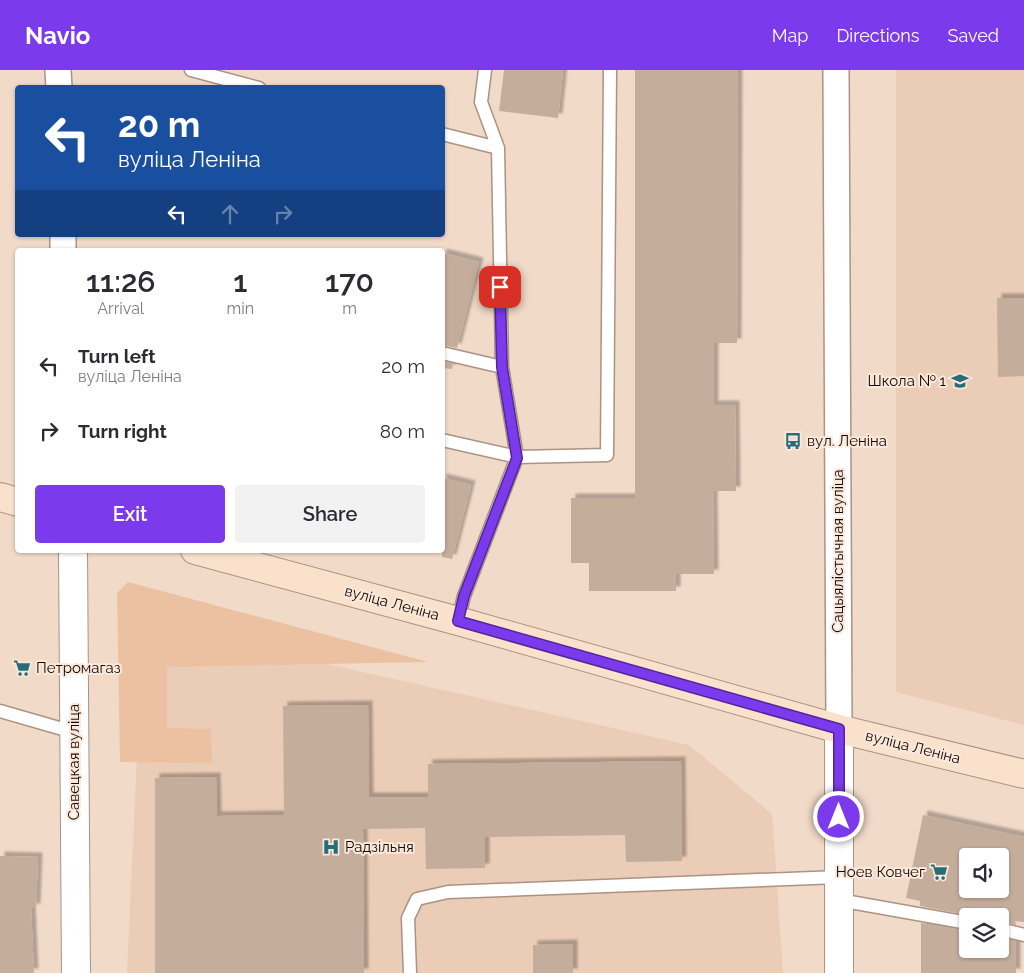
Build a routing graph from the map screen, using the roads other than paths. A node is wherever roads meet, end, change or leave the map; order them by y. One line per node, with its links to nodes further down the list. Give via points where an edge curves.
1 (58, 70): 6 (street)
2 (191, 70): 7 (lane)
3 (484, 70): 9 (lane, via 481,102)
4 (610, 70): 13 (lane, via 607,455)
5 (836, 70): 20 (street, Сацыялістычная вуліца)
6 (59, 85)
7 (248, 85)
8 (445, 135): 9 (lane)
9 (498, 148): 11 (lane)
10 (445, 353): 11 (lane)
11 (502, 367): 13 (lane)
12 (445, 441): 13 (lane)
13 (517, 458): 18 (lane, via 464,596)
14 (0, 497): 15 (main road)
15 (15, 501)
16 (73, 553): 21 (street, Савецкая вуліца)
17 (206, 553): 18 (main road, вуліца Леніна)
18 (458, 621): 20 (main road, вуліца Леніна)
19 (0, 711): 21 (lane)
20 (839, 729): 22 (main road, вуліца Леніна); 23 (street, Сацыялістычная вуліца)
21 (73, 732): 27 (street, Савецкая вуліца)
22 (1024, 774)
23 (839, 888): 24 (lane); 28 (lane, via 448,892 417,899 408,918); 29 (street, Сацыялістычная вуліца)
24 (959, 921)
25 (1009, 931): 26 (lane)
26 (1024, 935)
27 (76, 973)
28 (410, 973)
29 (839, 973)

